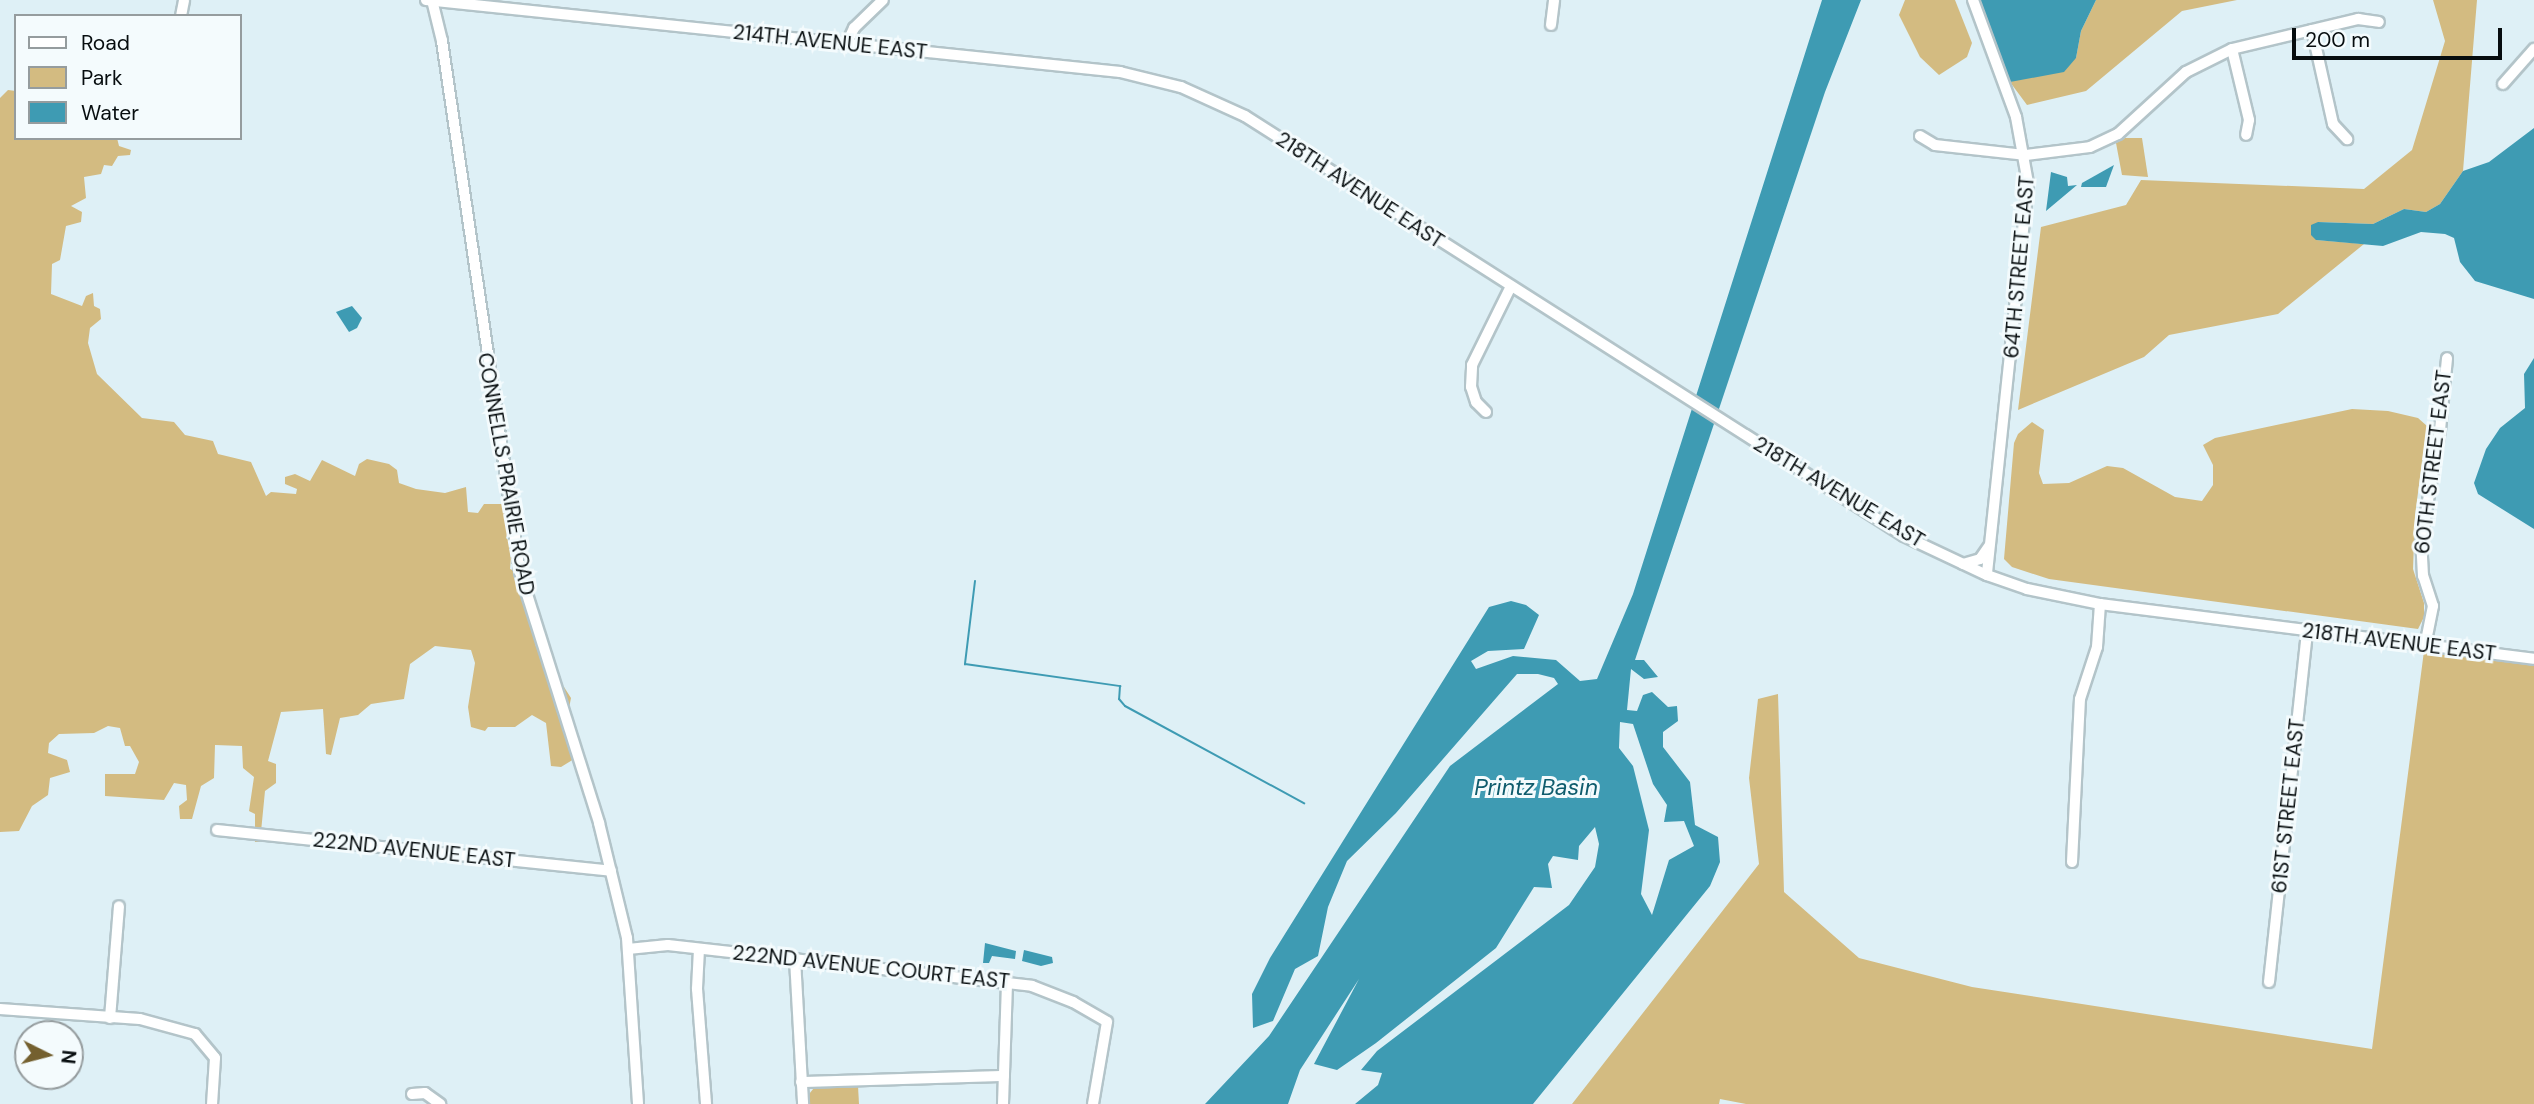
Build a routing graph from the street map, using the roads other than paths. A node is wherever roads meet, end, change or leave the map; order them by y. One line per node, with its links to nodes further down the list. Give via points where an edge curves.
1 (426, 0): 2 (street, 214TH AVENUE EAST)
2 (432, 0): 9 (street, 214TH AVENUE EAST); 30 (street, CONNELLS PRAIRIE ROAD, via 442,41 520,572)
3 (883, 0): 9 (street, via 854,28)
4 (1554, 0): 7 (street)
5 (1973, 0): 17 (street, 64TH STREET EAST)
6 (2379, 22): 8 (street, via 2358,19)
7 (1551, 25)
8 (2312, 30): 10 (street); 16 (street, via 2333,124)
9 (847, 43): 13 (street, 214TH AVENUE EAST, via 1120,72 1181,87)
10 (2232, 49): 14 (street, via 2249,120); 17 (street, via 2186,72 2105,142)
11 (2534, 49): 12 (street)
12 (2503, 83)
13 (1227, 107): 18 (street, 218TH AVENUE EAST)
14 (2246, 135)
15 (1920, 136): 17 (street, via 1935,145)
16 (2347, 139)
17 (2026, 155): 21 (street, 64TH STREET EAST, via 2026,214)
18 (1511, 286): 20 (street, via 1472,365 1471,387); 22 (street, 218TH AVENUE EAST, via 1904,536)
19 (2447, 358): 26 (street, 60TH STREET EAST, via 2421,542 2423,576 2433,606)
20 (1486, 412)
21 (1992, 541): 22 (street, via 1980,559); 23 (street, 64TH STREET EAST)
22 (1963, 564): 23 (street, 218TH AVENUE EAST)
23 (1987, 575): 24 (street, 218TH AVENUE EAST, via 2027,589)
24 (2100, 604): 25 (street, 218TH AVENUE EAST); 29 (street, via 2096,647 2080,699)
25 (2307, 630): 26 (street, 218TH AVENUE EAST); 36 (street, 61ST STREET EAST)
26 (2425, 646): 27 (street, 218TH AVENUE EAST)
27 (2534, 659)
28 (216, 830): 30 (street, 222ND AVENUE EAST)
29 (2072, 862)
30 (611, 871): 32 (street, CONNELLS PRAIRIE ROAD)
31 (119, 906): 38 (street)
32 (628, 949): 33 (street, 222ND AVENUE COURT EAST); 44 (street, CONNELLS PRAIRIE ROAD)
33 (699, 949): 34 (street, 222ND AVENUE COURT EAST); 45 (street, via 697,989)
34 (795, 959): 35 (street, 222ND AVENUE COURT EAST); 40 (street)
35 (1007, 981): 39 (street); 48 (street, 222ND AVENUE COURT EAST, via 1051,993 1107,1023)
36 (2269, 982)
37 (0, 1009): 38 (street)
38 (110, 1018): 42 (street, via 140,1019 201,1038 215,1058)
39 (1004, 1076): 40 (street); 47 (street)
40 (801, 1083): 46 (street)
41 (412, 1094): 43 (street, via 425,1093)
42 (212, 1104)
43 (440, 1104)
44 (638, 1104)
45 (706, 1104)
46 (803, 1104)
47 (1003, 1104)
48 (1093, 1104)

